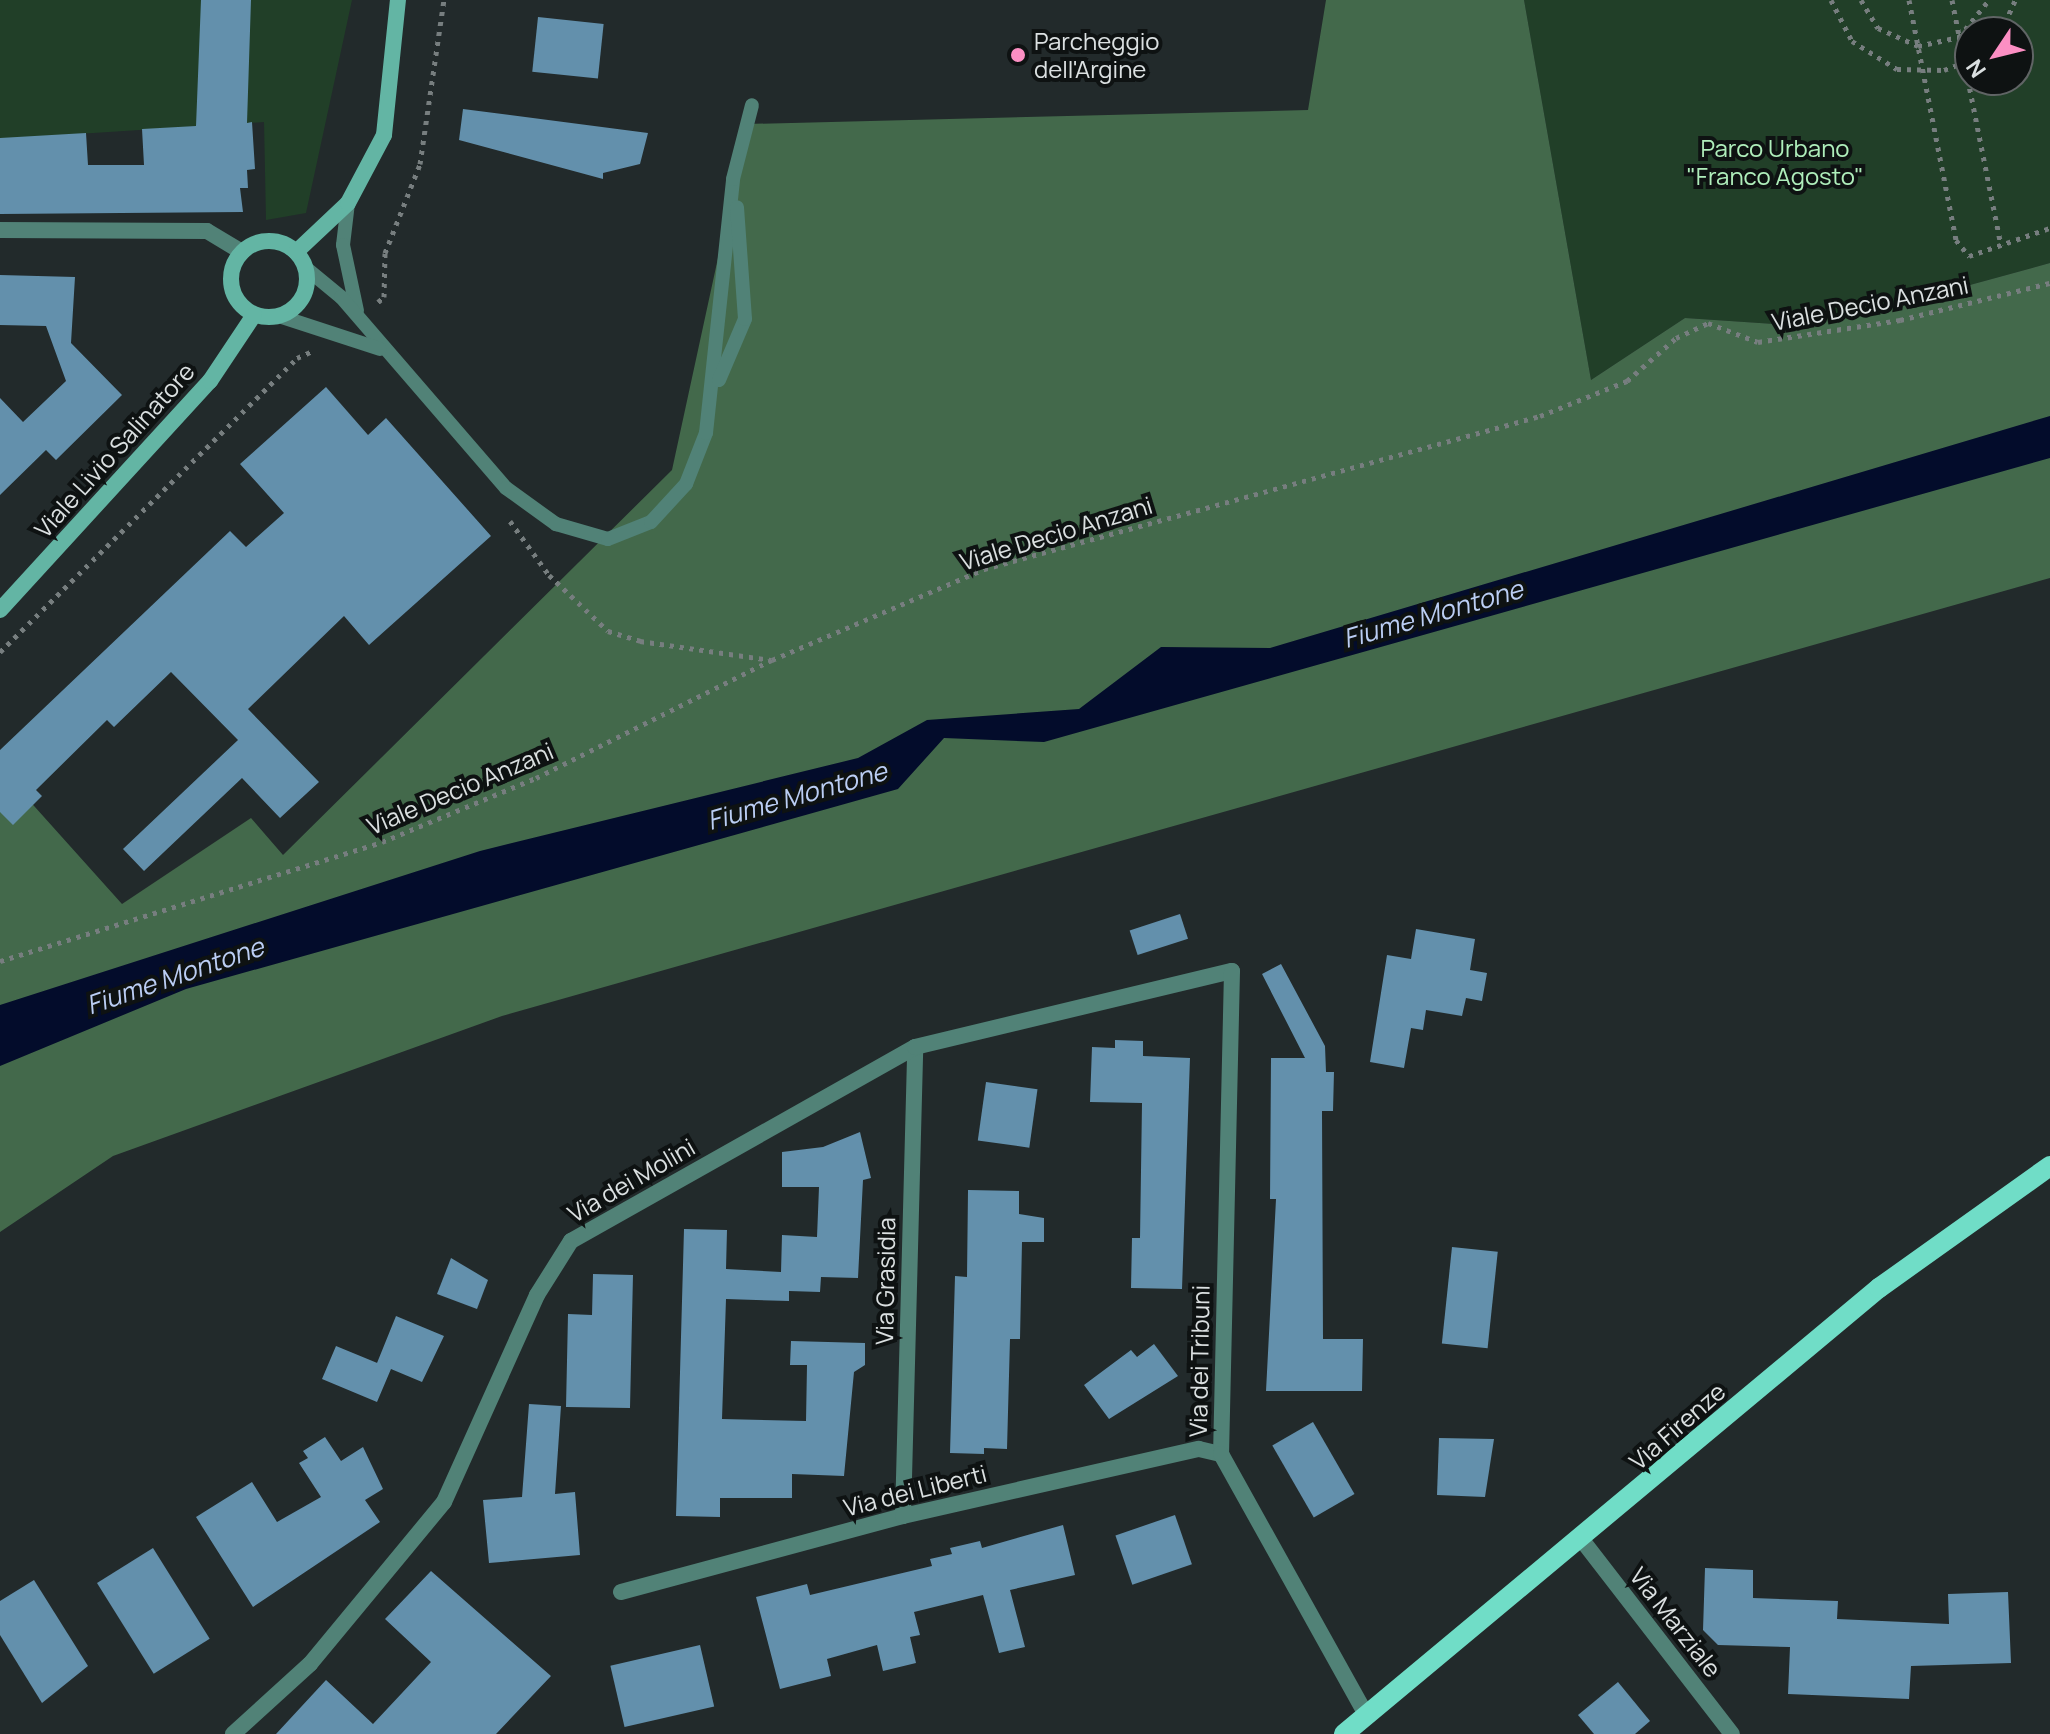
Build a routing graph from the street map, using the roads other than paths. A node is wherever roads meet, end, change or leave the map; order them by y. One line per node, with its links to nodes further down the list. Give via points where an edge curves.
1 (398, 0): 4 (main road, via 384,135)
2 (752, 105): 3 (lane)
3 (733, 179): 13 (lane); 13 (lane, via 745,319)
4 (348, 203): 7 (main road); 11 (lane, via 343,245)
5 (0, 230): 6 (street, via 207,231)
6 (242, 252): 7 (main road, via 275,241); 9 (main road, via 231,286)
7 (296, 252): 8 (main road)
8 (307, 269): 10 (main road, via 306,293); 11 (lane)
9 (254, 315): 10 (main road); 14 (main road, Viale Livio Salinatore, via 210,381)
10 (279, 316): 12 (lane, via 343,333)
11 (359, 319): 12 (lane)
12 (388, 353): 13 (lane, via 506,488 556,524 608,539 651,522 686,484 706,433)
13 (711, 400)
14 (0, 610)
15 (1232, 971): 16 (street, Via dei Molini); 18 (street, Via dei Tribuni)
16 (915, 1047): 19 (street, Via Grasidia); 23 (street, Via dei Molini, via 571,1241 537,1295 444,1502 310,1664)
17 (2050, 1166): 20 (main road, Via Firenze, via 1879,1288)
18 (1221, 1454): 19 (street, Via dei Liberti, via 1199,1449); 22 (street, Via dei Tribuni)
19 (903, 1516): 21 (street, Via dei Liberti)
20 (1582, 1540): 22 (main road, Via Firenze); 25 (street, Via Marziale)
21 (621, 1592)
22 (1366, 1715): 24 (main road, Via Firenze)
23 (233, 1734)
24 (1344, 1734)
25 (1732, 1734)

